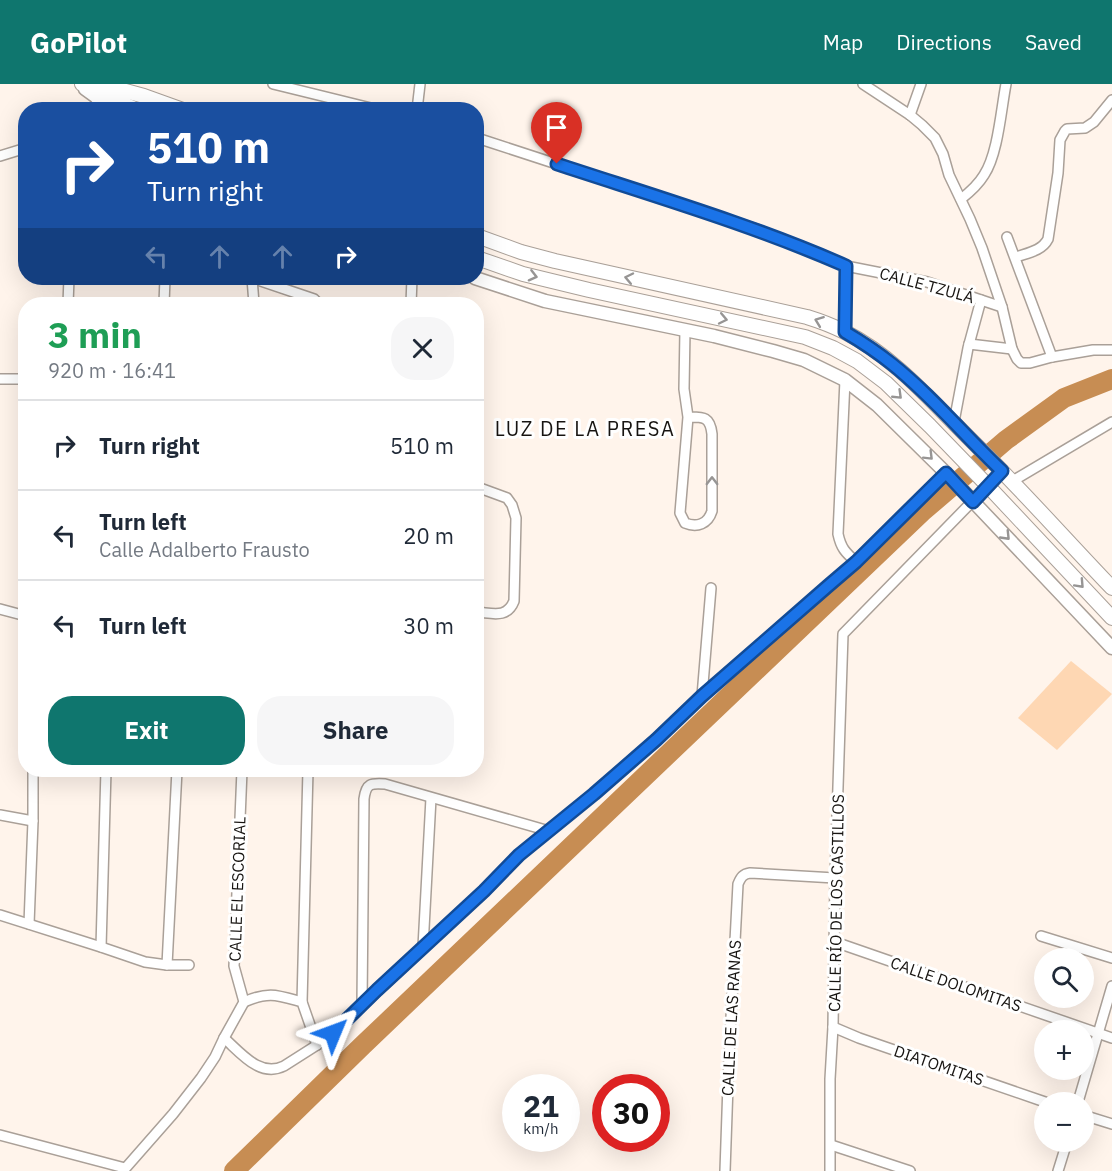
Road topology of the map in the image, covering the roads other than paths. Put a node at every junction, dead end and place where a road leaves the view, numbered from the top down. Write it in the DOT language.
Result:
graph roads {
  1 [pos="81,84"];
  2 [pos="273,84"];
  3 [pos="420,84"];
  4 [pos="864,84"];
  5 [pos="921,84"];
  6 [pos="1006,84"];
  7 [pos="102,93"];
  8 [pos="1112,100"];
  9 [pos="121,102"];
  10 [pos="161,102"];
  11 [pos="346,102"];
  12 [pos="418,102"];
  13 [pos="910,115"];
  14 [pos="484,140"];
  15 [pos="18,150"];
  16 [pos="0,156"];
  17 [pos="962,200"];
  18 [pos="1007,237"];
  19 [pos="484,239"];
  20 [pos="484,246"];
  21 [pos="520,252"];
  22 [pos="1016,257"];
  23 [pos="484,260"];
  24 [pos="846,266"];
  25 [pos="484,281"];
  26 [pos="271,285"];
  27 [pos="303,297"];
  28 [pos="981,300"];
  29 [pos="1002,307"];
  30 [pos="685,330"];
  31 [pos="845,332"];
  32 [pos="969,344"];
  33 [pos="1012,349"];
  34 [pos="1112,350"];
  35 [pos="1052,357"];
  36 [pos="0,379"];
  37 [pos="18,380"];
  38 [pos="845,380"];
  39 [pos="688,417"];
  40 [pos="954,422"];
  41 [pos="1112,422"];
  42 [pos="1003,473"];
  43 [pos="948,475"];
  44 [pos="985,483"];
  45 [pos="484,490"];
  46 [pos="969,498"];
  47 [pos="856,562"];
  48 [pos="711,588"];
  49 [pos="1112,588"];
  50 [pos="0,609"];
  51 [pos="484,613"];
  52 [pos="18,614"];
  53 [pos="1112,618"];
  54 [pos="1112,648"];
  55 [pos="702,696"];
  56 [pos="33,777"];
  57 [pos="106,777"];
  58 [pos="177,777"];
  59 [pos="242,777"];
  60 [pos="308,777"];
  61 [pos="431,798"];
  62 [pos="0,815"];
  63 [pos="33,821"];
  64 [pos="549,831"];
  65 [pos="835,878"];
  66 [pos="0,915"];
  67 [pos="29,924"];
  68 [pos="1041,936"];
  69 [pos="835,942"];
  70 [pos="101,946"];
  71 [pos="423,947"];
  72 [pos="1112,958"];
  73 [pos="167,965"];
  74 [pos="189,965"];
  75 [pos="1112,986"];
  76 [pos="244,1002"];
  77 [pos="302,1002"];
  78 [pos="362,1004"];
  79 [pos="833,1027"];
  80 [pos="1098,1033"];
  81 [pos="224,1038"];
  82 [pos="1112,1038"];
  83 [pos="317,1045"];
  84 [pos="1081,1092"];
  85 [pos="1034,1098"];
  86 [pos="1094,1118"];
  87 [pos="1112,1124"];
  88 [pos="0,1135"];
  89 [pos="831,1145"];
  90 [pos="1064,1152"];
  91 [pos="124,1170"];
  92 [pos="725,1171"];
  93 [pos="830,1171"];
  94 [pos="910,1171"];
  95 [pos="1058,1171"];
  1 -- 7 [label="main road"];
  2 -- 11 [label="street"];
  3 -- 12 [label="street"];
  4 -- 13 [label="street"];
  5 -- 13 [label="street"];
  6 -- 17 [label="street"];
  7 -- 9 [label="main road"];
  7 -- 10 [label="main road"];
  8 -- 22 [label="street"];
  13 -- 17 [label="street"];
  14 -- 24 [label="street, CALLE TZULÁ"];
  15 -- 16 [label="street"];
  17 -- 29 [label="street"];
  18 -- 22 [label="street"];
  19 -- 21 [label="main road"];
  20 -- 21 [label="main road"];
  31 -- 21 [label="main road, one-way"];
  22 -- 35 [label="street"];
  23 -- 44 [label="main road, one-way"];
  24 -- 28 [label="street, CALLE TZULÁ"];
  24 -- 31 [label="street"];
  25 -- 30 [label="street"];
  26 -- 27 [label="street"];
  28 -- 29 [label="street, CALLE TZULÁ"];
  28 -- 32 [label="street"];
  29 -- 33 [label="street"];
  30 -- 38 [label="street"];
  30 -- 39 [label="street"];
  31 -- 40 [label="main road"];
  32 -- 33 [label="street"];
  32 -- 40 [label="street"];
  33 -- 35 [label="street"];
  34 -- 35 [label="street"];
  36 -- 37 [label="street"];
  38 -- 43 [label="street, one-way"];
  38 -- 47 [label="street"];
  39 -- 39 [label="street, one-way"];
  40 -- 42 [label="main road"];
  41 -- 42 [label="street"];
  42 -- 44 [label="street"];
  42 -- 49 [label="main road"];
  43 -- 46 [label="street"];
  43 -- 47 [label="street"];
  44 -- 46 [label="street"];
  44 -- 53 [label="main road, one-way"];
  45 -- 51 [label="street"];
  46 -- 54 [label="street, one-way"];
  46 -- 65 [label="street, CALLE RÍO DE LOS CASTILLOS"];
  47 -- 55 [label="street"];
  48 -- 55 [label="street"];
  50 -- 52 [label="street"];
  55 -- 64 [label="street"];
  56 -- 63 [label="street"];
  57 -- 70 [label="street"];
  58 -- 73 [label="street"];
  59 -- 76 [label="street, CALLE EL ESCORIAL"];
  60 -- 77 [label="street"];
  61 -- 64 [label="street"];
  61 -- 71 [label="street"];
  61 -- 78 [label="street"];
  62 -- 63 [label="street"];
  63 -- 67 [label="street"];
  64 -- 71 [label="street"];
  65 -- 69 [label="street, CALLE RÍO DE LOS CASTILLOS"];
  65 -- 92 [label="street, CALLE DE LAS RANAS"];
  66 -- 67 [label="street"];
  67 -- 70 [label="street"];
  68 -- 72 [label="street"];
  69 -- 79 [label="street, CALLE RÍO DE LOS CASTILLOS"];
  69 -- 80 [label="street, CALLE DOLOMITAS"];
  70 -- 73 [label="street"];
  71 -- 78 [label="street"];
  73 -- 74 [label="street"];
  75 -- 80 [label="street"];
  76 -- 77 [label="street"];
  76 -- 81 [label="street"];
  77 -- 83 [label="street"];
  78 -- 83 [label="street"];
  79 -- 85 [label="street, DIATOMITAS"];
  79 -- 89 [label="street, CALLE RÍO DE LOS CASTILLOS"];
  80 -- 82 [label="street, CALLE DOLOMITAS"];
  80 -- 84 [label="street"];
  81 -- 83 [label="street"];
  81 -- 91 [label="street"];
  86 -- 87 [label="street"];
  88 -- 91 [label="street"];
  89 -- 93 [label="street, CALLE RÍO DE LOS CASTILLOS"];
  89 -- 94 [label="street"];
  90 -- 95 [label="street"];
}
